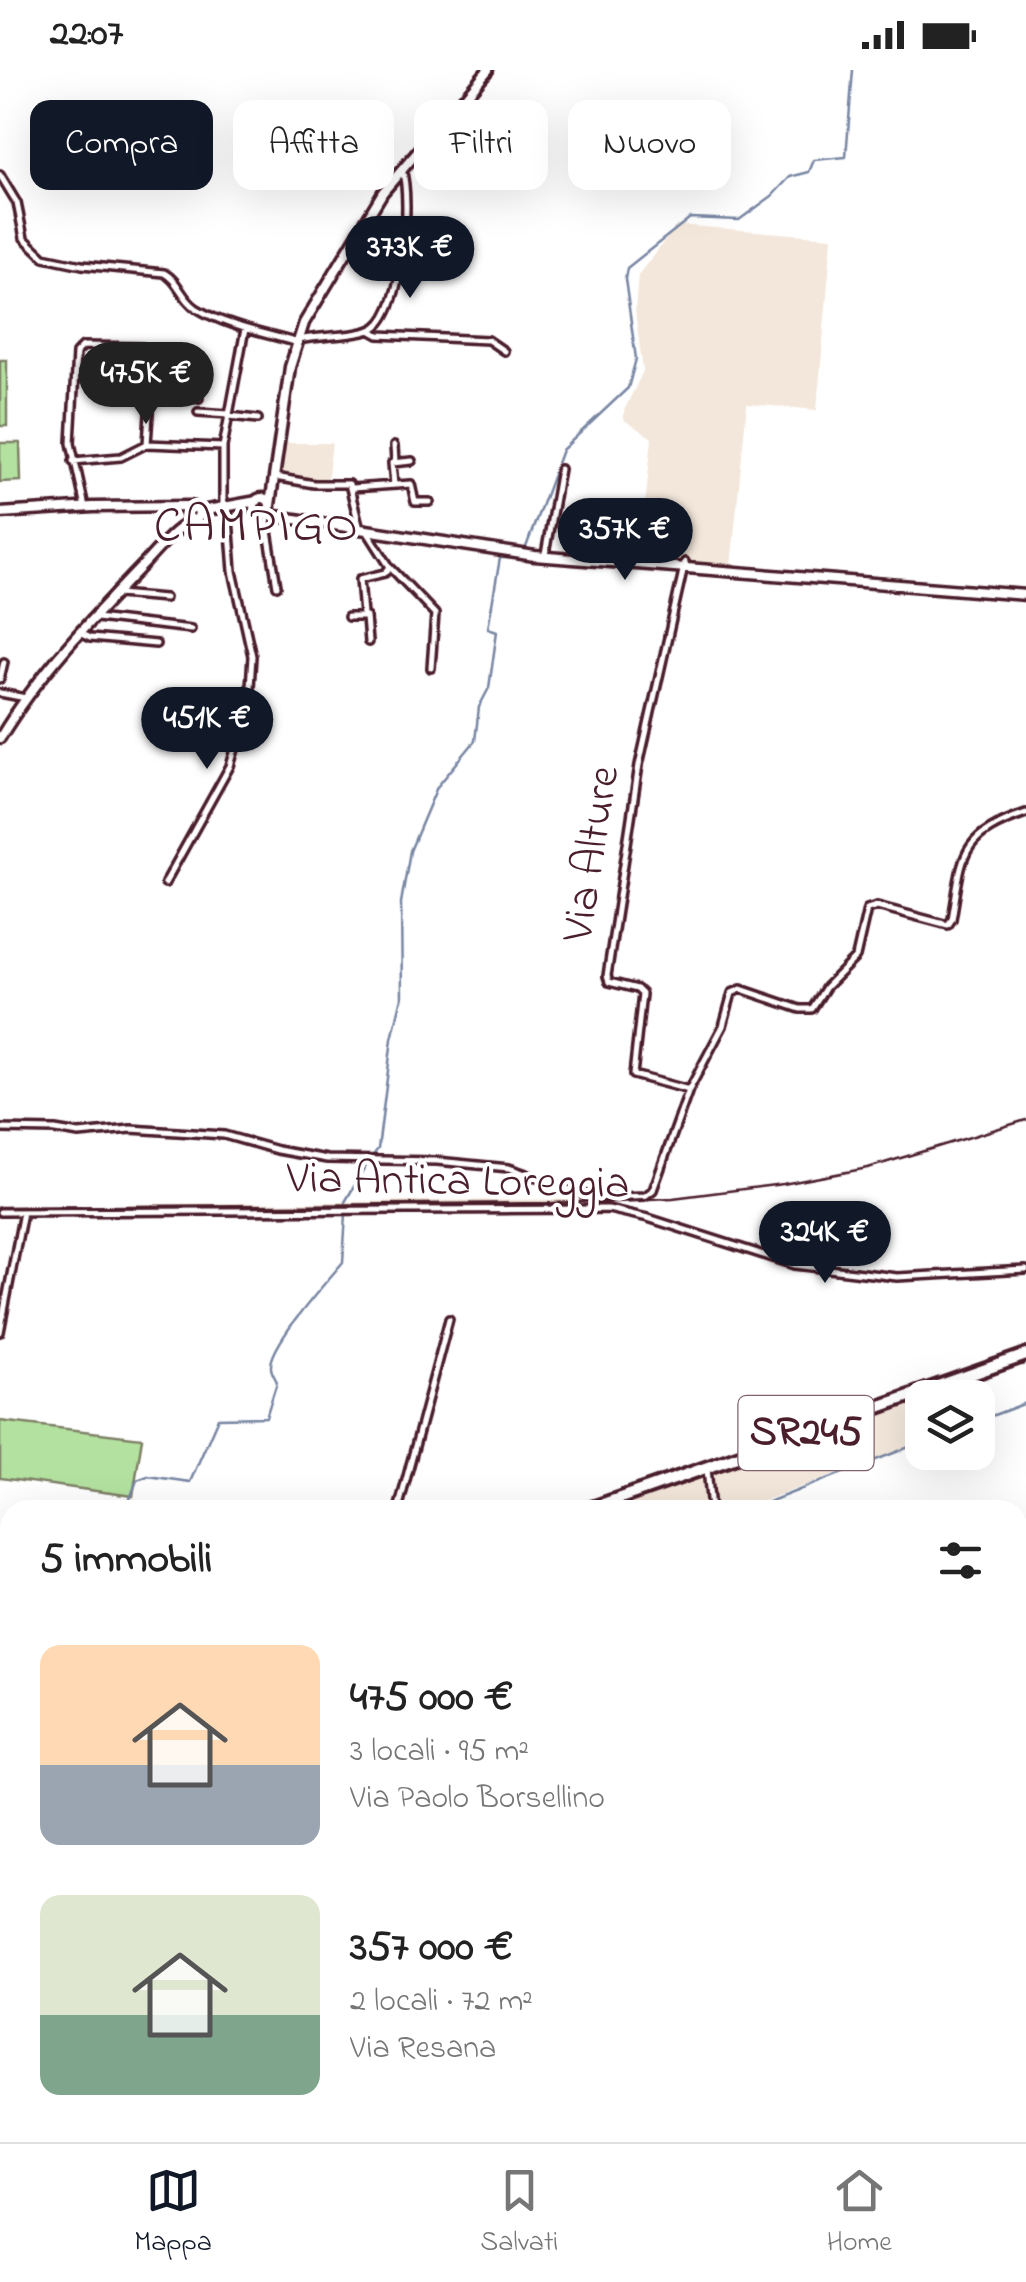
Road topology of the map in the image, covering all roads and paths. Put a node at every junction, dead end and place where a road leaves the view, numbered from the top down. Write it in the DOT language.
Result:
graph roads {
  1 [pos="488,70"];
  2 [pos="402,170"];
  3 [pos="0,175"];
  4 [pos="245,329"];
  5 [pos="370,330"];
  6 [pos="296,341"];
  7 [pos="504,351"];
  8 [pos="151,395"];
  9 [pos="199,398"];
  10 [pos="198,412"];
  11 [pos="229,415"];
  12 [pos="258,420"];
  13 [pos="147,444"];
  14 [pos="394,446"];
  15 [pos="223,448"];
  16 [pos="73,462"];
  17 [pos="395,462"];
  18 [pos="412,462"];
  19 [pos="560,470"];
  20 [pos="274,481"];
  21 [pos="394,485"];
  22 [pos="352,488"];
  23 [pos="430,502"];
  24 [pos="85,507"];
  25 [pos="223,507"];
  26 [pos="594,510"];
  27 [pos="265,511"];
  28 [pos="0,513"];
  29 [pos="191,513"];
  30 [pos="363,530"];
  31 [pos="545,557"];
  32 [pos="583,560"];
  33 [pos="685,565"];
  34 [pos="390,567"];
  35 [pos="277,586"];
  36 [pos="115,594"];
  37 [pos="1026,595"];
  38 [pos="165,598"];
  39 [pos="363,614"];
  40 [pos="94,616"];
  41 [pos="348,617"];
  42 [pos="191,629"];
  43 [pos="79,633"];
  44 [pos="368,642"];
  45 [pos="156,644"];
  46 [pos="4,662"];
  47 [pos="431,668"];
  48 [pos="0,679"];
  49 [pos="0,693"];
  50 [pos="27,698"];
  51 [pos="0,738"];
  52 [pos="1026,813"];
  53 [pos="165,883"];
  54 [pos="689,1090"];
  55 [pos="0,1130"];
  56 [pos="0,1212"];
  57 [pos="22,1212"];
  58 [pos="1026,1270"];
  59 [pos="449,1319"];
  60 [pos="0,1332"];
  61 [pos="1026,1355"];
  62 [pos="707,1468"];
  63 [pos="401,1500"];
  64 [pos="615,1500"];
  65 [pos="710,1500"];
  1 -- 2 [label="street"];
  2 -- 5 [label="street"];
  2 -- 6 [label="street"];
  3 -- 4 [label="street"];
  4 -- 6 [label="street"];
  4 -- 11 [label="street"];
  5 -- 6 [label="street"];
  5 -- 7 [label="street"];
  6 -- 20 [label="street"];
  8 -- 9 [label="street"];
  8 -- 13 [label="street"];
  8 -- 16 [label="street"];
  10 -- 11 [label="street"];
  11 -- 12 [label="street"];
  11 -- 15 [label="street"];
  13 -- 15 [label="street"];
  13 -- 16 [label="street"];
  14 -- 17 [label="street"];
  15 -- 25 [label="street"];
  16 -- 24 [label="street"];
  17 -- 18 [label="street"];
  17 -- 21 [label="street"];
  19 -- 31 [label="street"];
  20 -- 22 [label="street"];
  20 -- 27 [label="street"];
  21 -- 22 [label="street"];
  21 -- 23 [label="street"];
  22 -- 30 [label="street"];
  24 -- 28 [label="street"];
  24 -- 29 [label="street"];
  25 -- 27 [label="street"];
  25 -- 29 [label="street"];
  25 -- 53 [label="street"];
  26 -- 32 [label="street"];
  27 -- 30 [label="street"];
  27 -- 35 [label="street"];
  29 -- 36 [label="street"];
  30 -- 31 [label="street"];
  30 -- 34 [label="street"];
  31 -- 32 [label="street"];
  32 -- 33 [label="street"];
  33 -- 37 [label="street"];
  33 -- 54 [label="street, Via Alture"];
  34 -- 39 [label="street"];
  34 -- 47 [label="street"];
  36 -- 38 [label="street"];
  36 -- 40 [label="street"];
  39 -- 41 [label="street"];
  39 -- 44 [label="street"];
  40 -- 42 [label="street"];
  40 -- 43 [label="street"];
  43 -- 45 [label="street"];
  43 -- 50 [label="street"];
  46 -- 48 [label="street"];
  49 -- 50 [label="street"];
  50 -- 51 [label="street"];
  52 -- 54 [label="street"];
  54 -- 55 [label="street"];
  56 -- 57 [label="street, Via Antica Loreggia"];
  57 -- 58 [label="street, Via Antica Loreggia"];
  57 -- 60 [label="street"];
  59 -- 63 [label="street"];
  61 -- 62 [label="main road, SR245"];
  62 -- 64 [label="main road, SR245"];
  62 -- 65 [label="street"];
}
